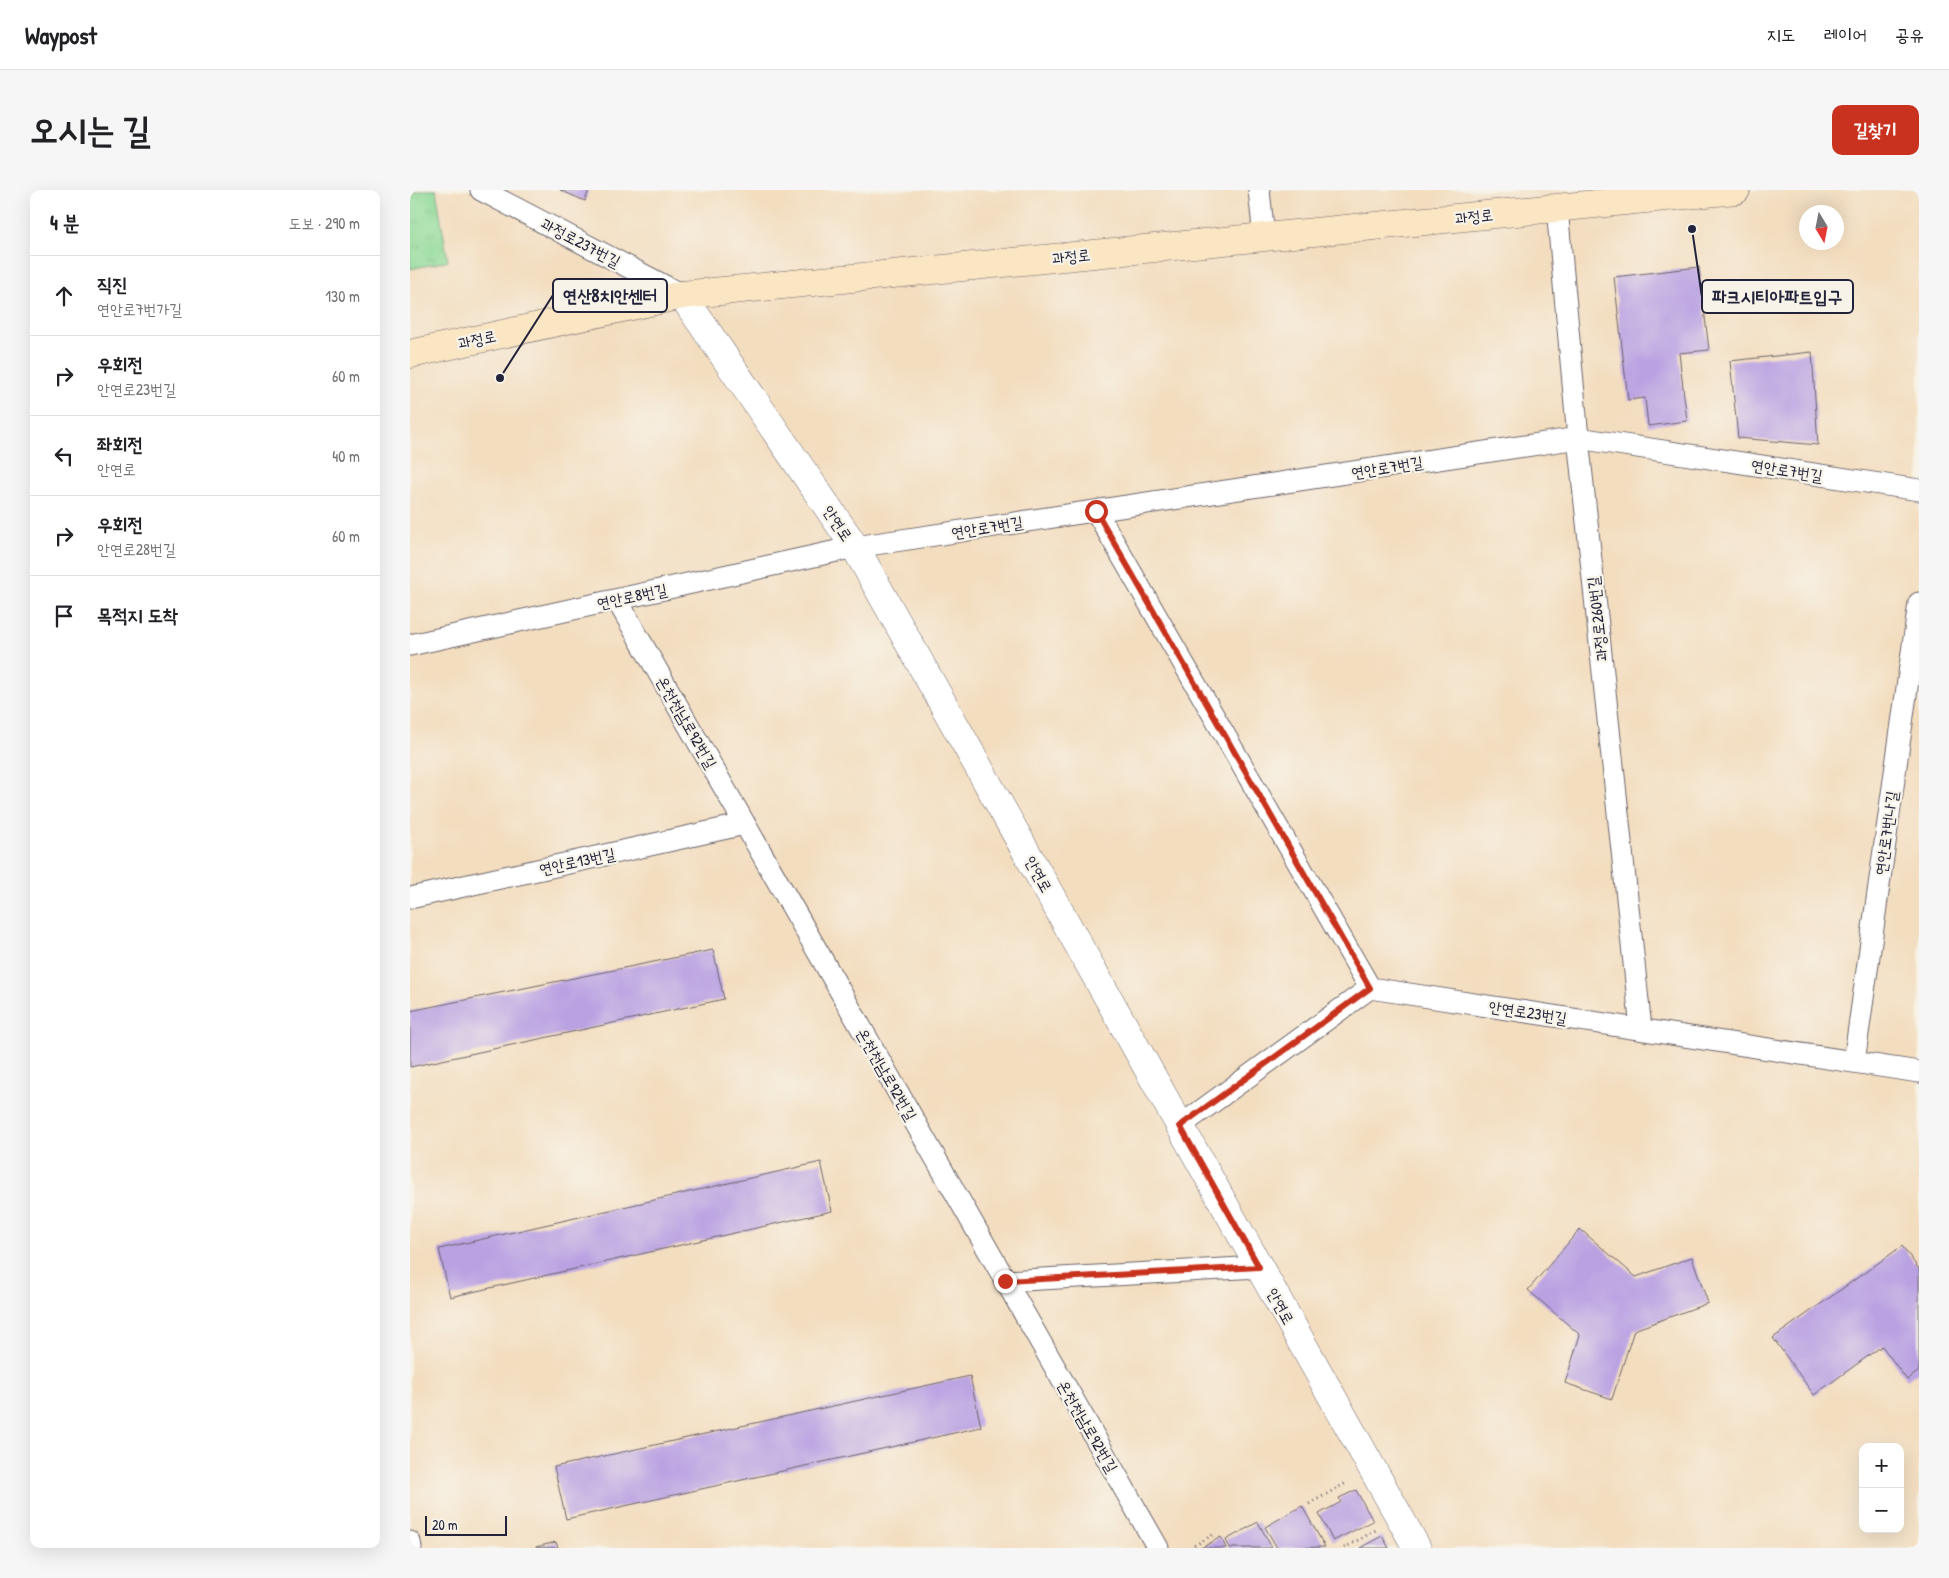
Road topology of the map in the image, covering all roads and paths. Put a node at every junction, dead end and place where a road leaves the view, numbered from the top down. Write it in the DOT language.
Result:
graph roads {
  1 [pos="481,190"];
  2 [pos="1259,190"];
  3 [pos="1736,190"];
  4 [pos="1557,208"];
  5 [pos="1264,237"];
  6 [pos="682,295"];
  7 [pos="410,354"];
  8 [pos="1578,438"];
  9 [pos="1919,490"];
  10 [pos="1096,511"];
  11 [pos="855,547"];
  12 [pos="617,600"];
  13 [pos="1919,603"];
  14 [pos="410,645"];
  15 [pos="745,824"];
  16 [pos="410,898"];
  17 [pos="1370,988"];
  18 [pos="1641,1029"];
  19 [pos="1854,1062"];
  20 [pos="1919,1072"];
  21 [pos="1180,1126"];
  22 [pos="1259,1267"];
  23 [pos="1005,1281"];
  24 [pos="1372,1468"];
  25 [pos="1309,1504"];
  26 [pos="1399,1517"];
  27 [pos="1216,1533"];
  28 [pos="410,1542"];
  29 [pos="411,1548"];
  30 [pos="1158,1548"];
  31 [pos="1190,1548"];
  32 [pos="1344,1548"];
  33 [pos="1417,1548"];
  1 -- 6 [label="street, 과정로237번길"];
  2 -- 5 [label="street"];
  3 -- 4 [label="main road, 과정로"];
  4 -- 5 [label="main road, 과정로"];
  4 -- 8 [label="street, 과정로260번길"];
  5 -- 6 [label="main road, 과정로"];
  6 -- 7 [label="main road, 과정로"];
  6 -- 11 [label="street, 안연로"];
  8 -- 9 [label="street, 연안로7번길"];
  8 -- 10 [label="street, 연안로7번길"];
  8 -- 18 [label="street, 과정로260번길"];
  10 -- 11 [label="street, 연안로7번길"];
  10 -- 17 [label="street"];
  11 -- 12 [label="street, 연안로8번길"];
  11 -- 21 [label="street, 안연로"];
  12 -- 14 [label="street, 연안로8번길"];
  12 -- 15 [label="street, 온천천남로92번길"];
  13 -- 19 [label="street, 연안로7번나길"];
  15 -- 16 [label="street, 연안로13번길"];
  15 -- 23 [label="street, 온천천남로92번길"];
  17 -- 18 [label="street, 안연로23번길"];
  17 -- 21 [label="street"];
  18 -- 19 [label="street, 안연로23번길"];
  19 -- 20 [label="street, 안연로23번길"];
  21 -- 22 [label="street, 안연로"];
  22 -- 23 [label="street"];
  22 -- 24 [label="street, 안연로"];
  23 -- 30 [label="street, 온천천남로92번길"];
  24 -- 25 [label="path"];
  24 -- 26 [label="street, 안연로"];
  26 -- 32 [label="path"];
  26 -- 33 [label="street, 안연로"];
  27 -- 31 [label="path"];
  28 -- 29 [label="street"];
}
